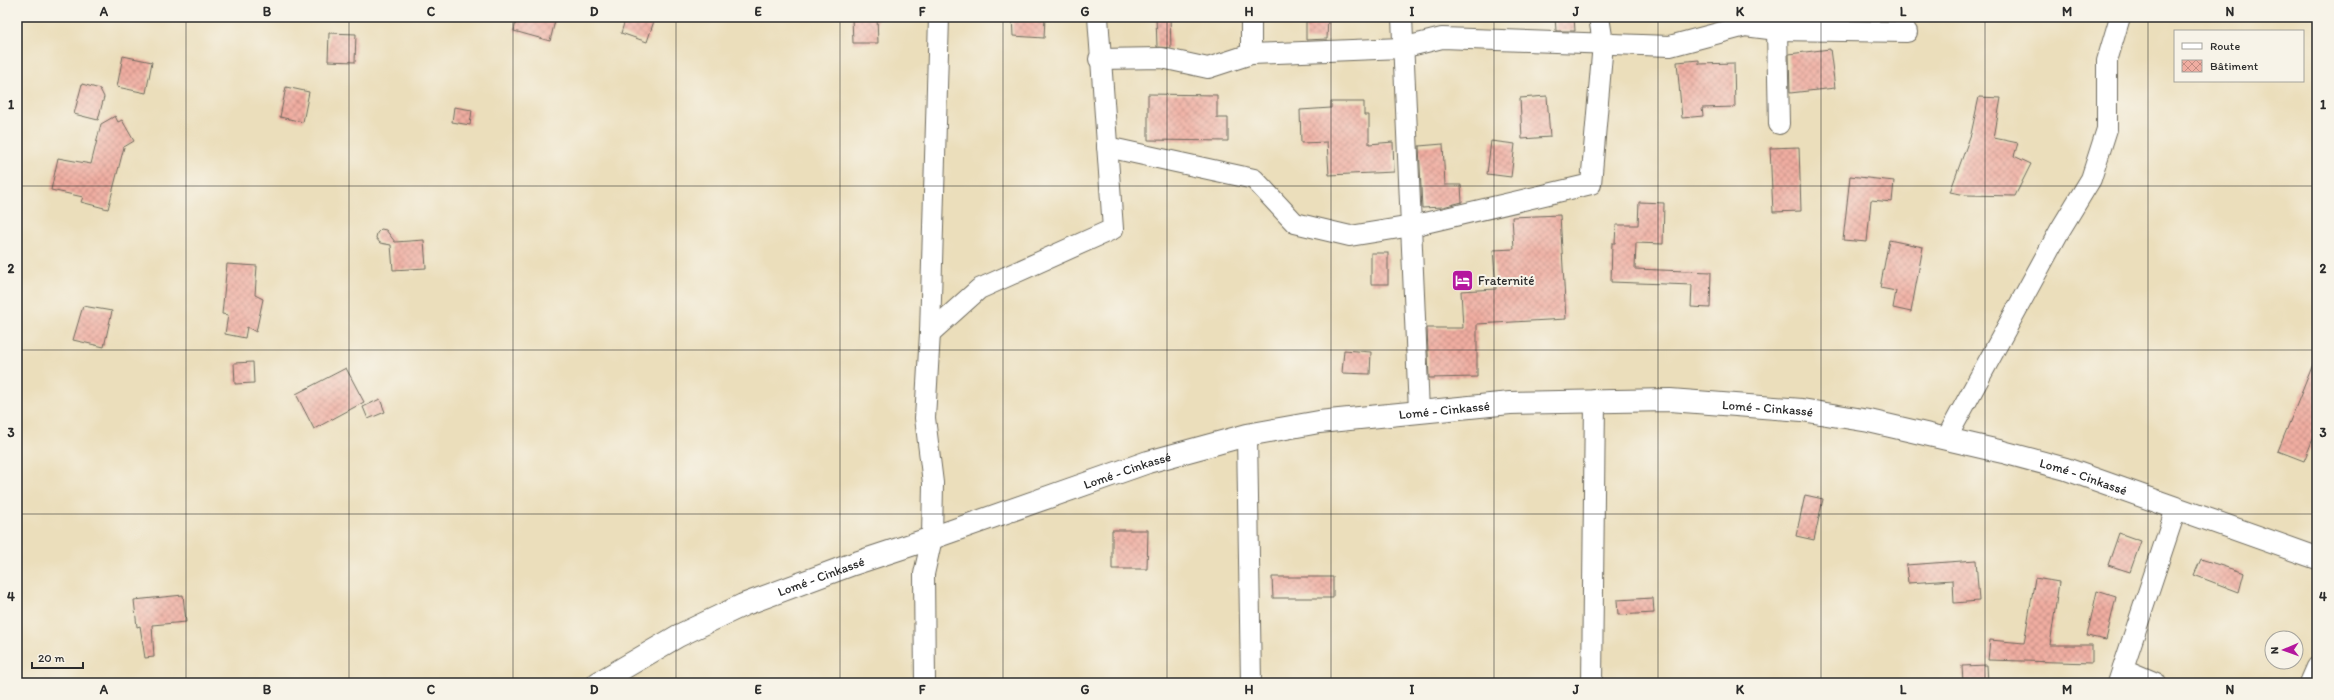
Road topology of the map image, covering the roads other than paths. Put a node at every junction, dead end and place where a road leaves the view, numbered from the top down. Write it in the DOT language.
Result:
graph roads {
  1 [pos="938,17"];
  2 [pos="1098,17"];
  3 [pos="1251,17"];
  4 [pos="1402,17"];
  5 [pos="1599,17"];
  6 [pos="2120,17"];
  7 [pos="1777,30"];
  8 [pos="1907,32"];
  9 [pos="1603,43"];
  10 [pos="1402,48"];
  11 [pos="1251,54"];
  12 [pos="1100,59"];
  13 [pos="1778,124"];
  14 [pos="1106,146"];
  15 [pos="1412,226"];
  16 [pos="930,333"];
  17 [pos="1594,400"];
  18 [pos="1419,411"];
  19 [pos="1247,435"];
  20 [pos="1946,438"];
  21 [pos="2176,509"];
  22 [pos="932,538"];
  23 [pos="2317,558"];
  24 [pos="2317,667"];
  25 [pos="2120,676"];
  26 [pos="598,683"];
  27 [pos="925,683"];
  28 [pos="1251,683"];
  29 [pos="1592,683"];
  30 [pos="2156,683"];
  31 [pos="2310,683"];
  1 -- 16 [label="street"];
  2 -- 12 [label="street"];
  3 -- 11 [label="street"];
  4 -- 10 [label="street"];
  5 -- 9 [label="street"];
  6 -- 20 [label="street"];
  7 -- 8 [label="street"];
  7 -- 9 [label="street"];
  7 -- 13 [label="street"];
  9 -- 10 [label="street"];
  9 -- 15 [label="street"];
  10 -- 11 [label="street"];
  10 -- 15 [label="street"];
  11 -- 12 [label="street"];
  12 -- 14 [label="street"];
  14 -- 15 [label="street"];
  14 -- 16 [label="street"];
  15 -- 18 [label="street"];
  16 -- 22 [label="street"];
  17 -- 18 [label="highway, Lomé - Cinkassé"];
  17 -- 20 [label="highway, Lomé - Cinkassé"];
  17 -- 29 [label="street"];
  18 -- 19 [label="highway, Lomé - Cinkassé"];
  19 -- 22 [label="highway, Lomé - Cinkassé"];
  19 -- 28 [label="street"];
  20 -- 21 [label="highway, Lomé - Cinkassé"];
  21 -- 23 [label="highway, Lomé - Cinkassé"];
  21 -- 25 [label="street"];
  22 -- 26 [label="highway, Lomé - Cinkassé"];
  22 -- 27 [label="street"];
  24 -- 31 [label="street"];
  25 -- 30 [label="street"];
}
